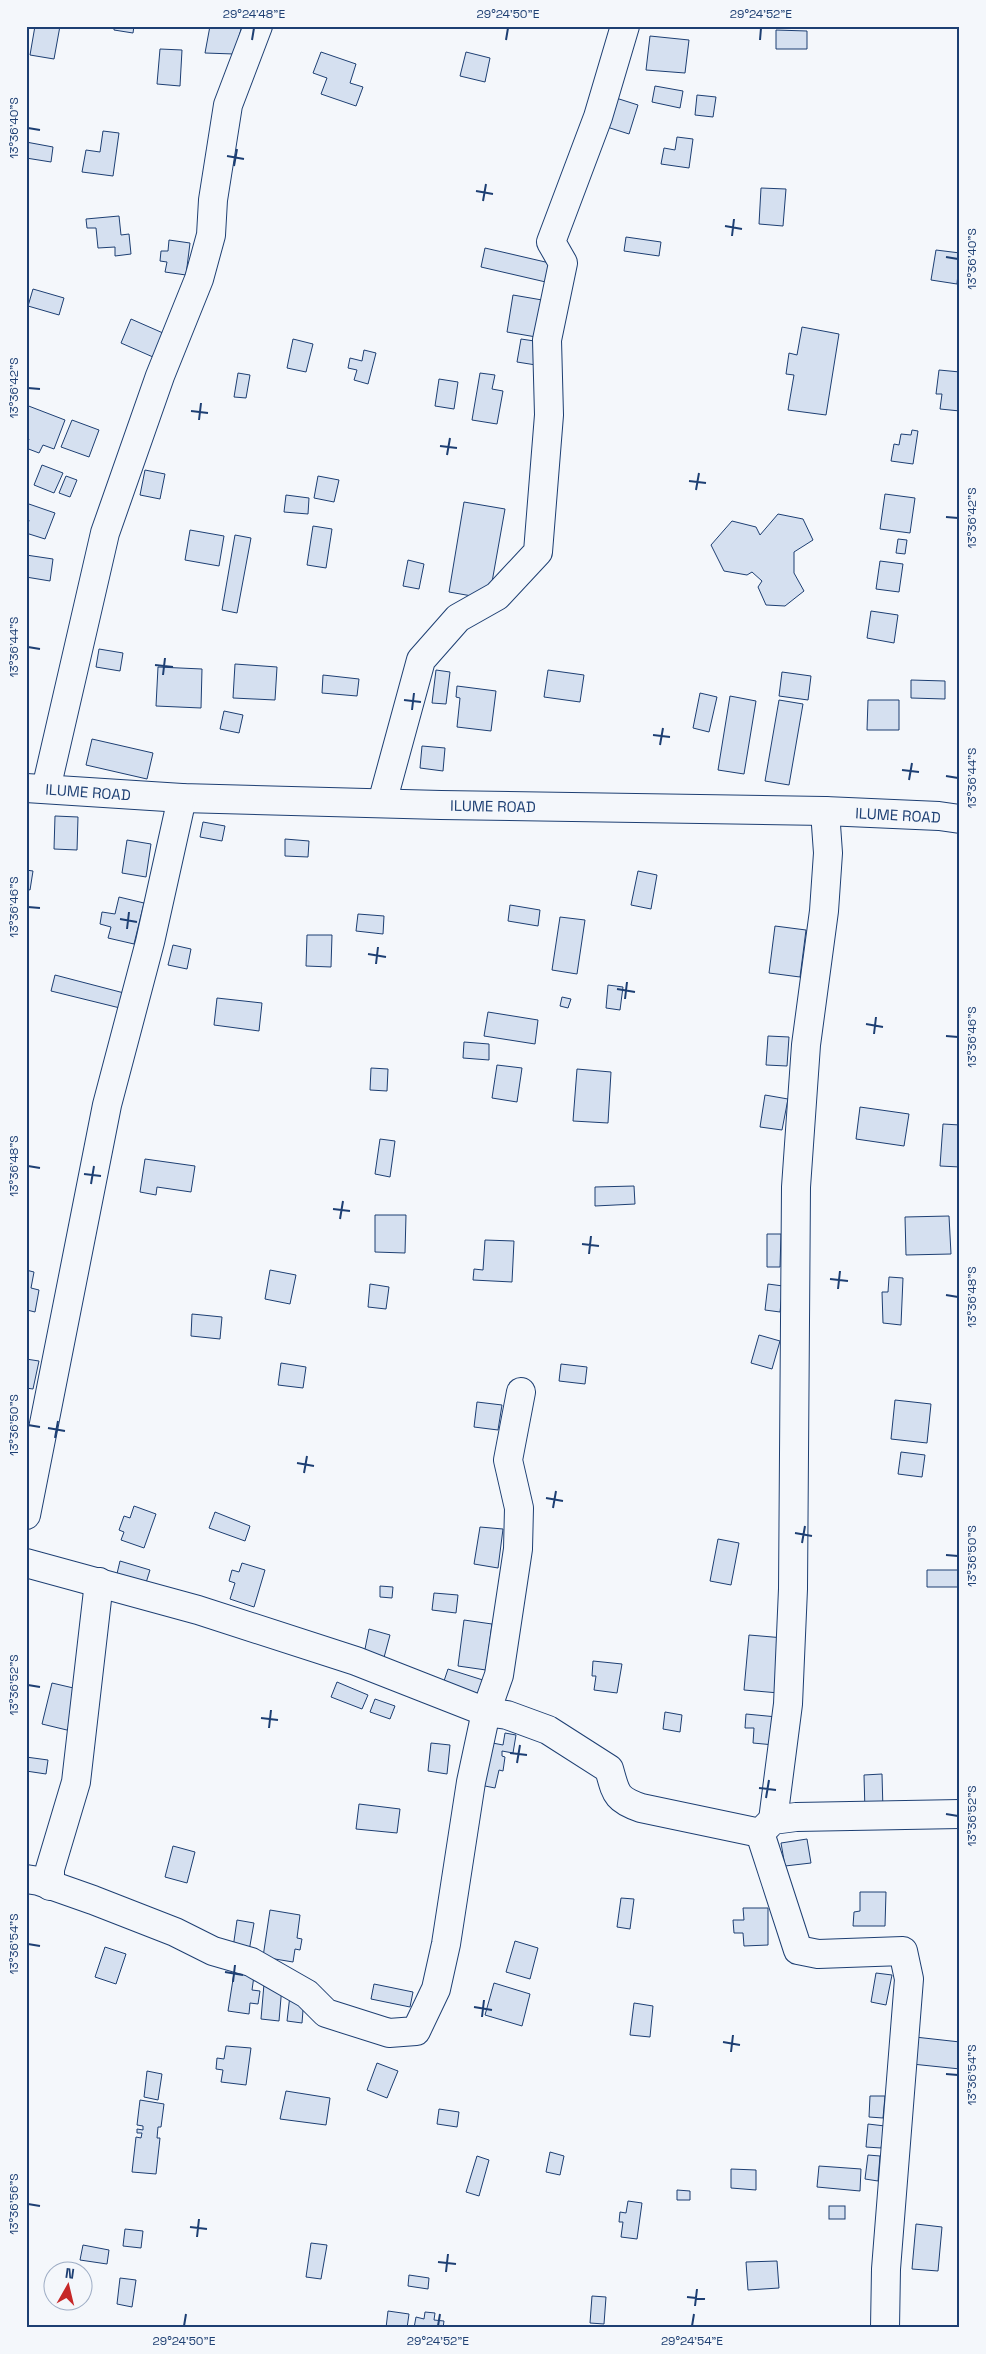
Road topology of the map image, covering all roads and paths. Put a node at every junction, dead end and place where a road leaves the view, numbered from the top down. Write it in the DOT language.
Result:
graph roads {
  1 [pos="258,26"];
  2 [pos="625,26"];
  3 [pos="36,789"];
  4 [pos="182,798"];
  5 [pos="382,803"];
  6 [pos="825,811"];
  7 [pos="960,819"];
  8 [pos="521,1392"];
  9 [pos="26,1515"];
  10 [pos="26,1562"];
  11 [pos="99,1582"];
  12 [pos="486,1712"];
  13 [pos="960,1814"];
  14 [pos="767,1827"];
  15 [pos="38,1883"];
  16 [pos="886,2328"];
  1 -- 3 [label="street"];
  2 -- 5 [label="street"];
  3 -- 4 [label="street, ILUME ROAD"];
  4 -- 5 [label="street, ILUME ROAD"];
  4 -- 9 [label="street"];
  5 -- 6 [label="street, ILUME ROAD"];
  6 -- 7 [label="street, ILUME ROAD"];
  6 -- 14 [label="street"];
  8 -- 12 [label="street"];
  10 -- 11 [label="street"];
  11 -- 12 [label="street"];
  11 -- 15 [label="street"];
  12 -- 14 [label="street"];
  12 -- 15 [label="street"];
  13 -- 14 [label="street"];
  14 -- 16 [label="street"];
}
